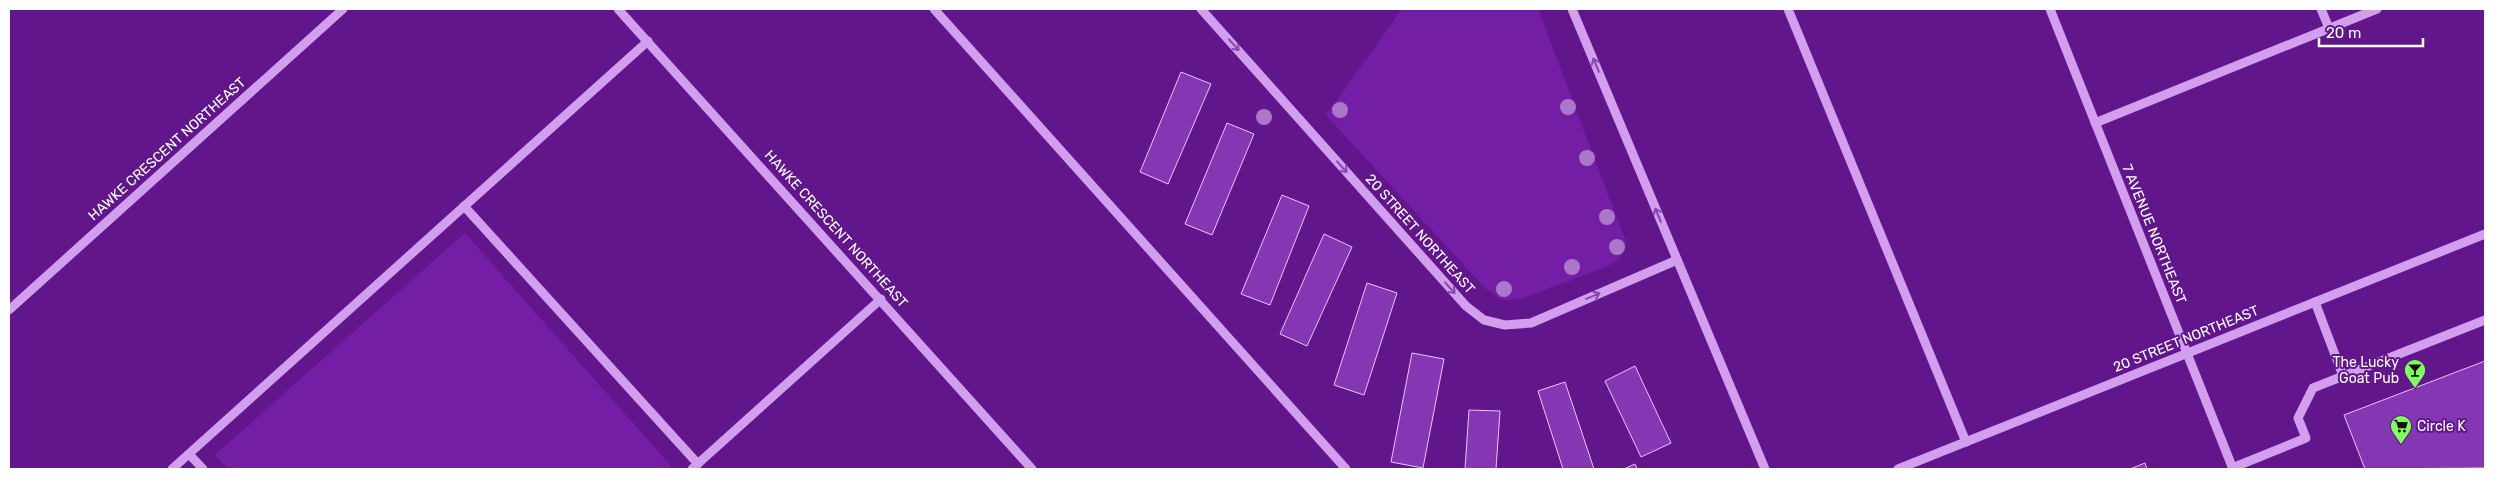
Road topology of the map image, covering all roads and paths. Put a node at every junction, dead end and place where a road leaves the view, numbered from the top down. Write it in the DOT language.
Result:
graph roads {
  1 [pos="343,9"];
  2 [pos="618,9"];
  3 [pos="934,9"];
  4 [pos="1202,9"];
  5 [pos="1572,9"];
  6 [pos="1788,9"];
  7 [pos="2050,9"];
  8 [pos="2321,9"];
  9 [pos="2377,9"];
  10 [pos="2329,28"];
  11 [pos="648,41"];
  12 [pos="2095,123"];
  13 [pos="464,206"];
  14 [pos="2485,234"];
  15 [pos="1677,260"];
  16 [pos="881,299"];
  17 [pos="2314,302"];
  18 [pos="9,310"];
  19 [pos="2485,320"];
  20 [pos="2186,354"];
  21 [pos="2343,376"];
  22 [pos="1966,442"];
  23 [pos="189,454"];
  24 [pos="695,467"];
  25 [pos="172,469"];
  26 [pos="203,469"];
  27 [pos="1032,469"];
  28 [pos="1346,469"];
  29 [pos="1765,469"];
  30 [pos="1898,469"];
  31 [pos="2233,469"];
  1 -- 18 [label="street, HAWKE CRESCENT NORTHEAST"];
  2 -- 11 [label="street, HAWKE CRESCENT NORTHEAST"];
  3 -- 28 [label="street"];
  4 -- 15 [label="street, 20 STREET NORTHEAST, one-way"];
  15 -- 5 [label="street, one-way"];
  6 -- 22 [label="street"];
  7 -- 12 [label="street, 7 AVENUE NORTHEAST"];
  8 -- 10 [label="street"];
  9 -- 10 [label="street"];
  10 -- 12 [label="street"];
  11 -- 13 [label="street"];
  11 -- 16 [label="street, HAWKE CRESCENT NORTHEAST"];
  12 -- 20 [label="street, 7 AVENUE NORTHEAST"];
  13 -- 23 [label="street"];
  13 -- 24 [label="street"];
  14 -- 17 [label="street, 20 STREET NORTHEAST"];
  15 -- 29 [label="street"];
  16 -- 24 [label="street"];
  16 -- 27 [label="street, HAWKE CRESCENT NORTHEAST"];
  17 -- 20 [label="street, 20 STREET NORTHEAST"];
  17 -- 21 [label="street"];
  19 -- 21 [label="street"];
  20 -- 22 [label="street, 20 STREET NORTHEAST"];
  20 -- 31 [label="street, 7 AVENUE NORTHEAST"];
  21 -- 31 [label="street"];
  22 -- 30 [label="street, 20 STREET NORTHEAST"];
  23 -- 25 [label="street"];
  23 -- 26 [label="street"];
}
